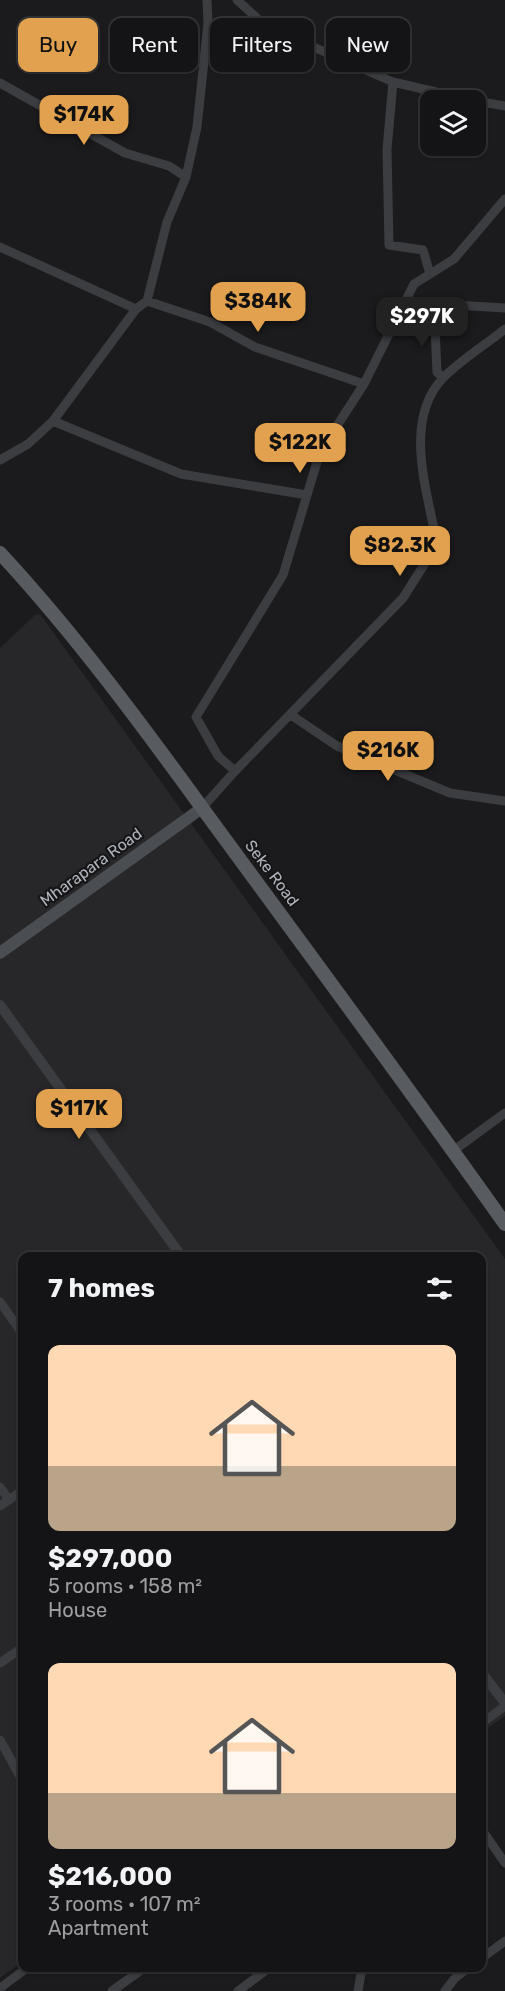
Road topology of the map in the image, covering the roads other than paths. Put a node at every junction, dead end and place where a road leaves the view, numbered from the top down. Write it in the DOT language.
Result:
graph roads {
  1 [pos="207,0"];
  2 [pos="237,0"];
  3 [pos="393,82"];
  4 [pos="0,83"];
  5 [pos="427,90"];
  6 [pos="486,103"];
  7 [pos="505,106"];
  8 [pos="186,177"];
  9 [pos="505,199"];
  10 [pos="0,247"];
  11 [pos="430,274"];
  12 [pos="147,301"];
  13 [pos="405,302"];
  14 [pos="434,304"];
  15 [pos="505,308"];
  16 [pos="136,309"];
  17 [pos="505,329"];
  18 [pos="443,378"];
  19 [pos="364,384"];
  20 [pos="53,421"];
  21 [pos="0,460"];
  22 [pos="307,495"];
  23 [pos="0,553"];
  24 [pos="291,715"];
  25 [pos="235,771"];
  26 [pos="505,801"];
  27 [pos="202,808"];
  28 [pos="0,953"];
  29 [pos="0,1005"];
  30 [pos="505,1113"];
  31 [pos="453,1151"];
  32 [pos="505,1224"];
  33 [pos="178,1252"];
  34 [pos="0,1302"];
  35 [pos="18,1328"];
  36 [pos="0,1487"];
  37 [pos="18,1494"];
  38 [pos="9,1500"];
  39 [pos="0,1506"];
  40 [pos="18,1651"];
  41 [pos="0,1663"];
  42 [pos="486,1679"];
  43 [pos="505,1705"];
  44 [pos="486,1720"];
  45 [pos="0,1740"];
  46 [pos="18,1773"];
  47 [pos="486,1836"];
  48 [pos="505,1863"];
  49 [pos="505,1941"];
  50 [pos="486,1955"];
  51 [pos="22,1972"];
  52 [pos="138,1972"];
  53 [pos="264,1972"];
  54 [pos="361,1972"];
  55 [pos="463,1972"];
  56 [pos="0,1988"];
  57 [pos="112,1991"];
  58 [pos="238,1991"];
  59 [pos="358,1991"];
  60 [pos="445,1991"];
  1 -- 8 [label="street"];
  2 -- 3 [label="street"];
  3 -- 5 [label="street"];
  3 -- 11 [label="street"];
  4 -- 8 [label="street"];
  6 -- 7 [label="street"];
  8 -- 12 [label="street"];
  9 -- 11 [label="street"];
  10 -- 16 [label="street"];
  11 -- 13 [label="street"];
  12 -- 16 [label="street"];
  12 -- 19 [label="street"];
  13 -- 14 [label="street"];
  13 -- 19 [label="street"];
  14 -- 15 [label="street"];
  14 -- 18 [label="street"];
  16 -- 20 [label="street"];
  17 -- 18 [label="street"];
  18 -- 24 [label="street"];
  19 -- 22 [label="street"];
  20 -- 21 [label="street"];
  20 -- 22 [label="street"];
  22 -- 25 [label="street"];
  23 -- 27 [label="main road, Seke Road"];
  24 -- 25 [label="street"];
  24 -- 26 [label="street"];
  25 -- 27 [label="street"];
  27 -- 28 [label="main road, Mharapara Road"];
  27 -- 31 [label="main road, Seke Road"];
  29 -- 33 [label="street"];
  30 -- 31 [label="street"];
  31 -- 32 [label="main road, Seke Road"];
  34 -- 35 [label="street"];
  36 -- 38 [label="street"];
  37 -- 38 [label="street"];
  38 -- 39 [label="street"];
  40 -- 41 [label="street"];
  42 -- 43 [label="street"];
  43 -- 44 [label="street"];
  45 -- 46 [label="street"];
  47 -- 48 [label="street"];
  49 -- 50 [label="street"];
  51 -- 56 [label="street"];
  52 -- 57 [label="street"];
  53 -- 58 [label="street"];
  54 -- 59 [label="street"];
  55 -- 60 [label="street"];
}
